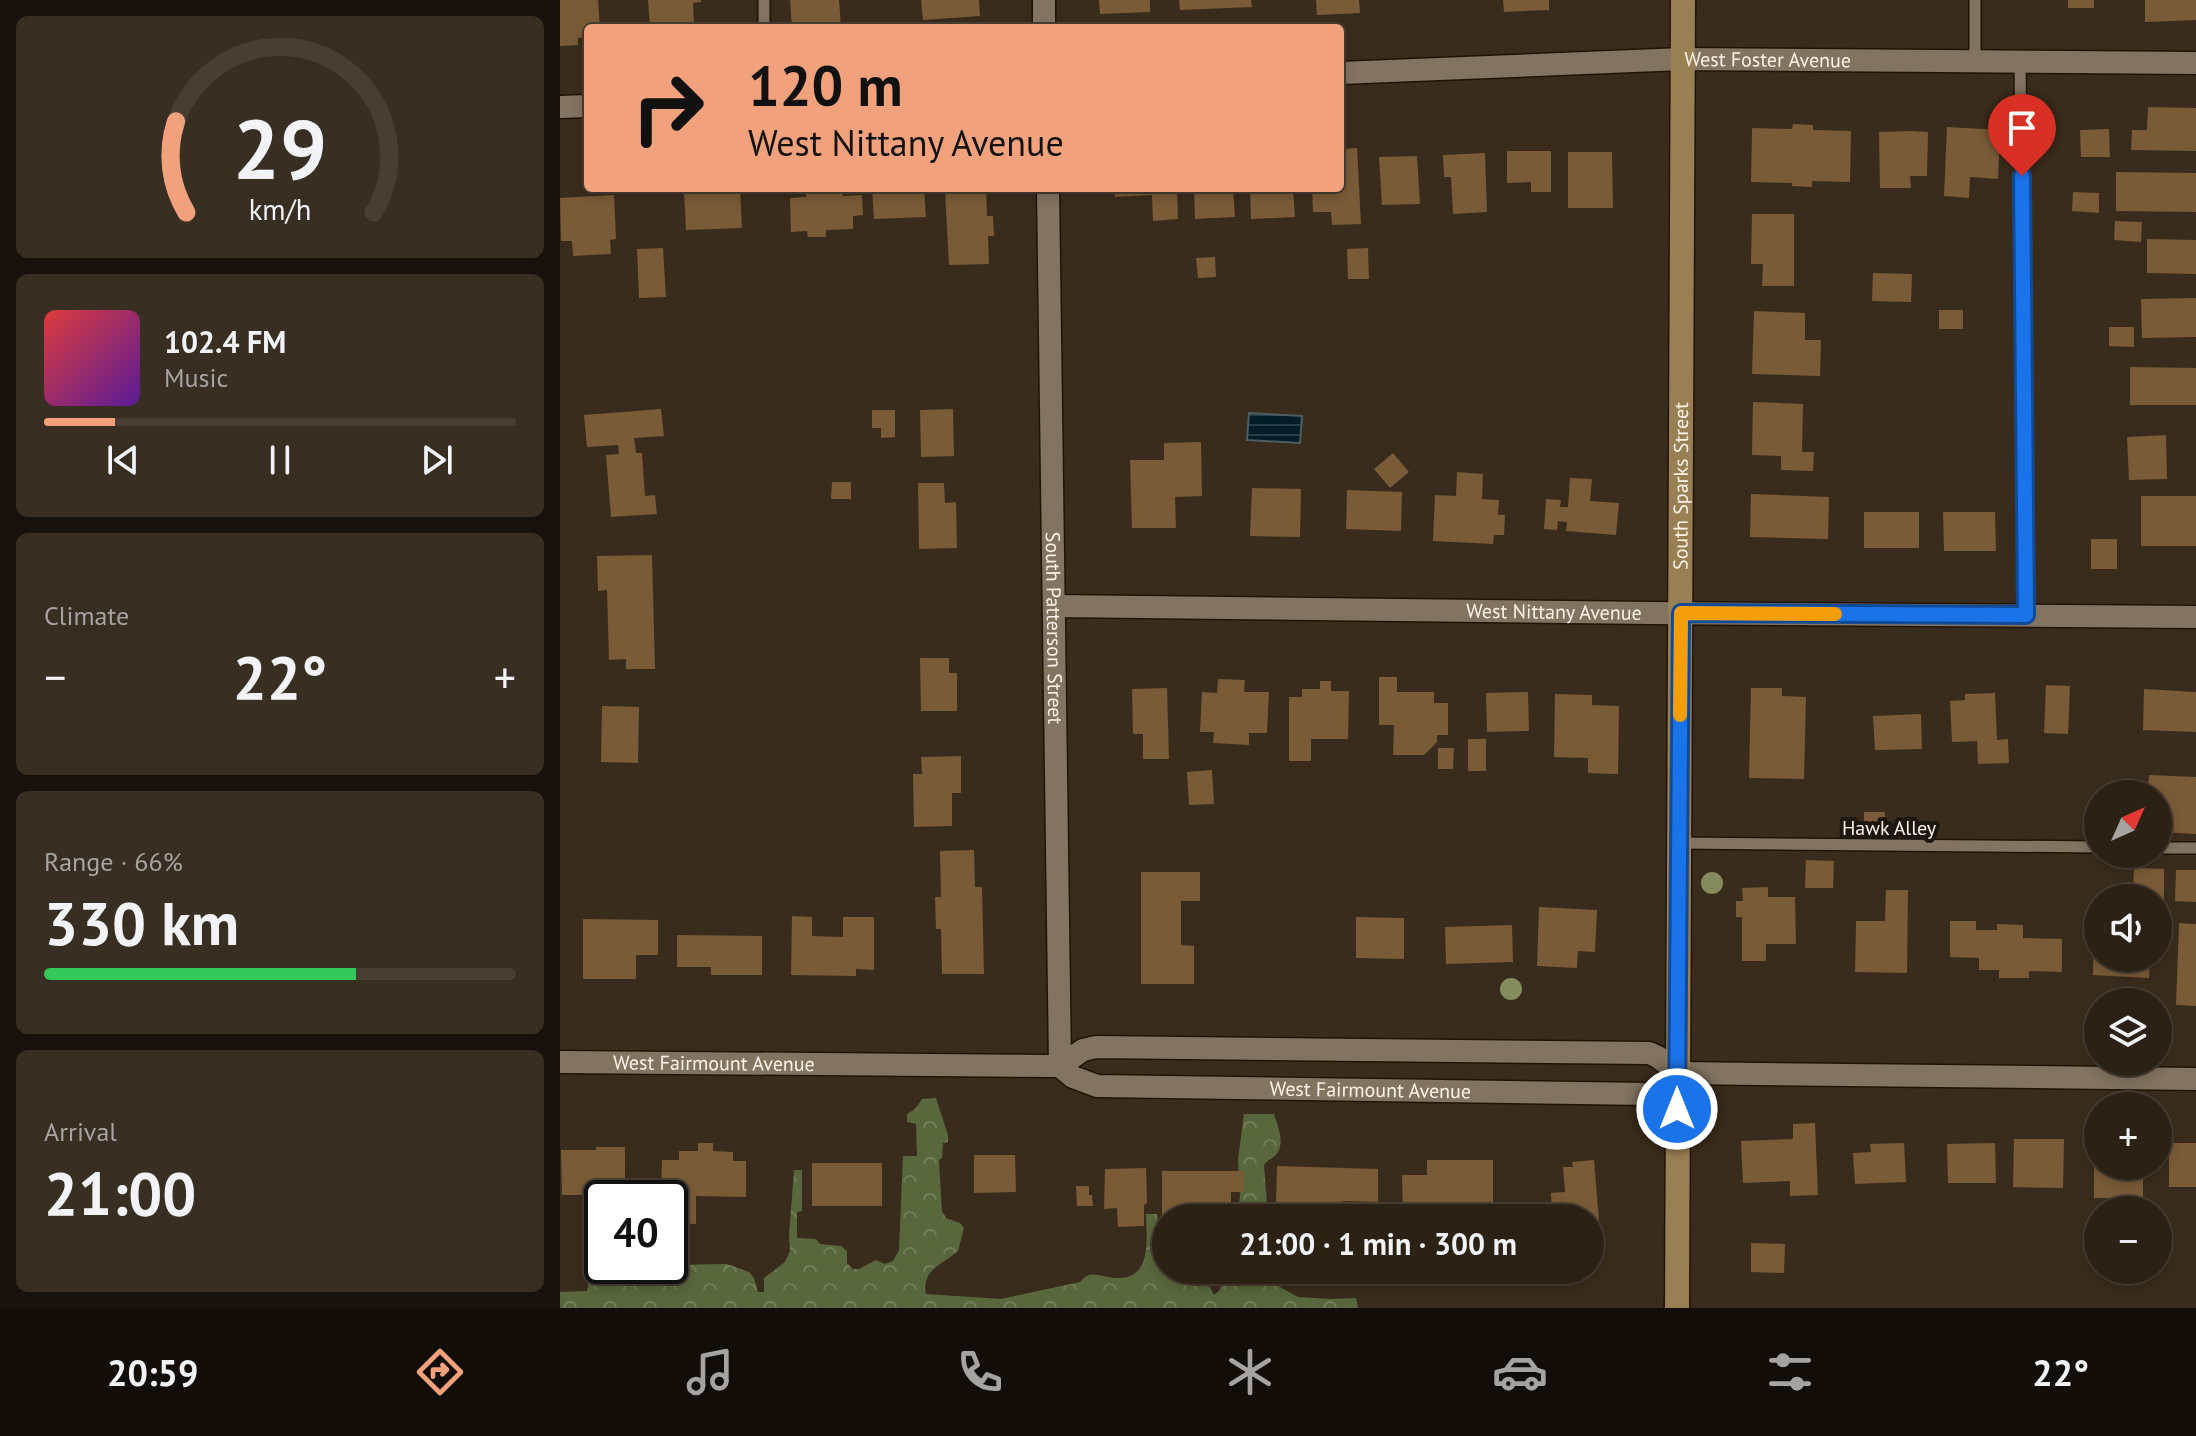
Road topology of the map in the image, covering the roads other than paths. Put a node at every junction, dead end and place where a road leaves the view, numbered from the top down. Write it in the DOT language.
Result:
graph roads {
  1 [pos="764,0"];
  2 [pos="1044,0"];
  3 [pos="1683,0"];
  4 [pos="1975,0"];
  5 [pos="764,24"];
  6 [pos="1044,24"];
  7 [pos="1682,59"];
  8 [pos="1975,62"];
  9 [pos="2020,63"];
  10 [pos="2196,63"];
  11 [pos="1344,73"];
  12 [pos="584,106"];
  13 [pos="560,107"];
  14 [pos="1048,192"];
  15 [pos="1054,606"];
  16 [pos="1681,613"];
  17 [pos="2026,615"];
  18 [pos="2196,617"];
  19 [pos="1679,843"];
  20 [pos="2084,847"];
  21 [pos="2172,848"];
  22 [pos="2196,848"];
  23 [pos="560,1062"];
  24 [pos="1060,1066"];
  25 [pos="1678,1073"];
  26 [pos="2196,1079"];
  27 [pos="1677,1308"];
  1 -- 5 [label="lane"];
  2 -- 6 [label="street"];
  3 -- 7 [label="street, South Sparks Street"];
  4 -- 8 [label="lane"];
  7 -- 8 [label="street, West Foster Avenue"];
  7 -- 11 [label="street, West Foster Avenue"];
  7 -- 16 [label="street, South Sparks Street"];
  8 -- 9 [label="street, West Foster Avenue"];
  9 -- 10 [label="street, West Foster Avenue"];
  9 -- 17 [label="lane"];
  12 -- 13 [label="street"];
  14 -- 15 [label="street, South Patterson Street"];
  15 -- 16 [label="street, West Nittany Avenue"];
  15 -- 24 [label="street, South Patterson Street"];
  16 -- 17 [label="street, West Nittany Avenue"];
  16 -- 19 [label="street, South Sparks Street"];
  17 -- 18 [label="street, West Nittany Avenue"];
  19 -- 20 [label="lane, Hawk Alley"];
  19 -- 25 [label="street, South Sparks Street"];
  21 -- 22 [label="lane"];
  23 -- 24 [label="street, West Fairmount Avenue"];
  24 -- 25 [label="street, West Fairmount Avenue"];
  24 -- 25 [label="street, West Fairmount Avenue"];
  25 -- 26 [label="street"];
  25 -- 27 [label="street, South Sparks Street"];
}
